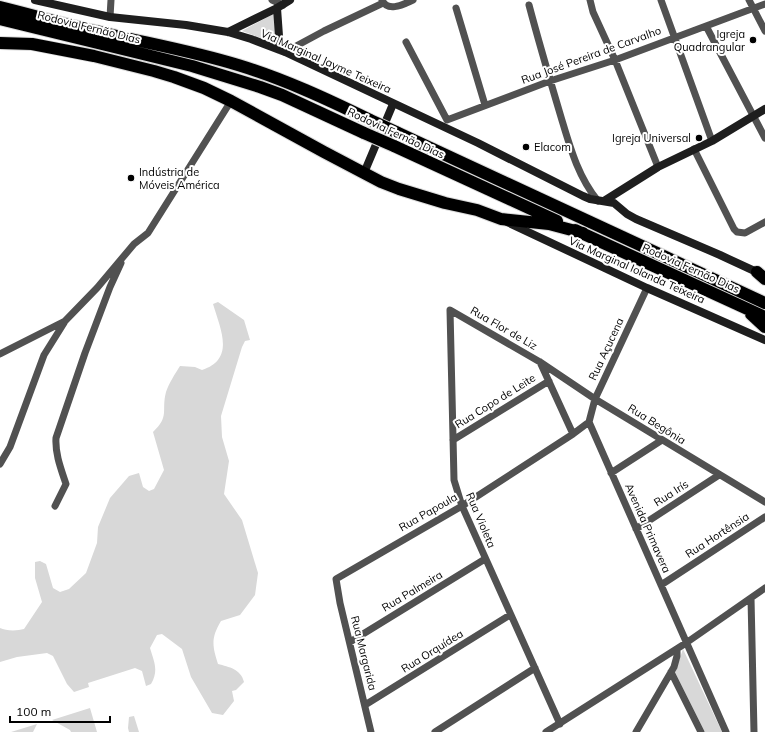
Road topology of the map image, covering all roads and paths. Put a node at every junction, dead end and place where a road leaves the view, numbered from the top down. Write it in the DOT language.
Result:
graph roads {
  1 [pos="35,0"];
  2 [pos="112,0"];
  3 [pos="272,0"];
  4 [pos="290,0"];
  5 [pos="413,0"];
  6 [pos="590,0"];
  7 [pos="661,0"];
  8 [pos="748,0"];
  9 [pos="383,1"];
  10 [pos="765,4"];
  11 [pos="529,5"];
  12 [pos="0,6"];
  13 [pos="280,7"];
  14 [pos="456,8"];
  15 [pos="754,8"];
  16 [pos="7,16"];
  17 [pos="110,17"];
  18 [pos="706,26"];
  19 [pos="765,30"];
  20 [pos="228,32"];
  21 [pos="674,37"];
  22 [pos="406,42"];
  23 [pos="0,43"];
  24 [pos="283,51"];
  25 [pos="94,56"];
  26 [pos="615,60"];
  27 [pos="550,81"];
  28 [pos="231,101"];
  29 [pos="393,104"];
  30 [pos="485,105"];
  31 [pos="765,109"];
  32 [pos="753,116"];
  33 [pos="765,138"];
  34 [pos="712,140"];
  35 [pos="694,149"];
  36 [pos="658,167"];
  37 [pos="364,173"];
  38 [pos="597,200"];
  39 [pos="501,219"];
  40 [pos="765,222"];
  41 [pos="583,233"];
  42 [pos="125,256"];
  43 [pos="762,276"];
  44 [pos="647,288"];
  45 [pos="765,303"];
  46 [pos="743,306"];
  47 [pos="450,310"];
  48 [pos="765,317"];
  49 [pos="65,321"];
  50 [pos="765,327"];
  51 [pos="765,340"];
  52 [pos="0,354"];
  53 [pos="540,362"];
  54 [pos="549,381"];
  55 [pos="595,399"];
  56 [pos="589,422"];
  57 [pos="572,434"];
  58 [pos="453,440"];
  59 [pos="662,440"];
  60 [pos="0,464"];
  61 [pos="611,473"];
  62 [pos="719,475"];
  63 [pos="765,502"];
  64 [pos="55,506"];
  65 [pos="462,506"];
  66 [pos="765,517"];
  67 [pos="636,529"];
  68 [pos="486,559"];
  69 [pos="336,579"];
  70 [pos="661,585"];
  71 [pos="765,588"];
  72 [pos="751,598"];
  73 [pos="510,615"];
  74 [pos="350,642"];
  75 [pos="686,643"];
  76 [pos="677,649"];
  77 [pos="535,668"];
  78 [pos="671,672"];
  79 [pos="365,705"];
  80 [pos="560,724"];
  81 [pos="371,732"];
  82 [pos="435,732"];
  83 [pos="546,732"];
  84 [pos="636,732"];
  85 [pos="701,732"];
  86 [pos="726,732"];
  87 [pos="754,732"];
  1 -- 17 [label="main road, Via Marginal Jayme Teixeira"];
  2 -- 17 [label="street"];
  3 -- 13 [label="street"];
  4 -- 13 [label="main road"];
  5 -- 9 [label="street"];
  6 -- 26 [label="street"];
  7 -- 21 [label="street"];
  8 -- 15 [label="street"];
  9 -- 24 [label="street"];
  10 -- 15 [label="street, Rua José Pereira de Carvalho"];
  11 -- 27 [label="street"];
  12 -- 16 [label="highway"];
  13 -- 20 [label="main road"];
  13 -- 24 [label="main road"];
  14 -- 30 [label="street"];
  15 -- 18 [label="street, Rua José Pereira de Carvalho"];
  15 -- 19 [label="street"];
  16 -- 25 [label="highway"];
  16 -- 41 [label="highway, Rodovia Fernão Dias, bridge"];
  16 -- 45 [label="highway, Rodovia Fernão Dias, bridge"];
  17 -- 20 [label="main road, Via Marginal Jayme Teixeira"];
  18 -- 21 [label="street, Rua José Pereira de Carvalho"];
  18 -- 32 [label="street"];
  20 -- 24 [label="main road, Via Marginal Jayme Teixeira"];
  21 -- 26 [label="street, Rua José Pereira de Carvalho"];
  21 -- 34 [label="street"];
  22 -- 30 [label="street, Rua José Pereira de Carvalho"];
  23 -- 25 [label="highway"];
  24 -- 29 [label="main road, Via Marginal Jayme Teixeira"];
  25 -- 28 [label="highway"];
  26 -- 27 [label="street, Rua José Pereira de Carvalho"];
  26 -- 36 [label="street"];
  27 -- 30 [label="street, Rua José Pereira de Carvalho"];
  27 -- 38 [label="street"];
  28 -- 37 [label="highway"];
  28 -- 42 [label="street"];
  29 -- 37 [label="main road"];
  29 -- 38 [label="main road, Via Marginal Jayme Teixeira"];
  31 -- 32 [label="main road"];
  32 -- 33 [label="street"];
  32 -- 34 [label="main road"];
  34 -- 35 [label="main road"];
  35 -- 36 [label="main road"];
  35 -- 40 [label="street"];
  36 -- 38 [label="main road"];
  37 -- 39 [label="highway"];
  38 -- 43 [label="main road, Via Marginal Jayme Teixeira"];
  39 -- 41 [label="highway"];
  39 -- 44 [label="main road, Via Marginal Iolanda Teixeira"];
  41 -- 46 [label="highway, Rodovia Fernão Dias"];
  42 -- 49 [label="street"];
  42 -- 64 [label="street"];
  44 -- 51 [label="main road, Via Marginal Iolanda Teixeira"];
  44 -- 55 [label="street, Rua Açucena"];
  46 -- 48 [label="highway, Rodovia Fernão Dias"];
  46 -- 50 [label="highway"];
  47 -- 53 [label="street, Rua Flor de Liz"];
  47 -- 58 [label="street, Rua Violeta"];
  49 -- 52 [label="street"];
  49 -- 60 [label="street"];
  53 -- 54 [label="street, Rua Flor de Liz"];
  53 -- 55 [label="street, Rua Begônia"];
  54 -- 57 [label="street, Rua Flor de Liz"];
  54 -- 58 [label="street, Rua Copo de Leite"];
  55 -- 56 [label="street, Rua Açucena"];
  55 -- 59 [label="street, Rua Begônia"];
  56 -- 57 [label="street, Rua Papoula"];
  56 -- 61 [label="street, Avenida Primavera"];
  57 -- 65 [label="street, Rua Papoula"];
  58 -- 65 [label="street, Rua Violeta"];
  59 -- 61 [label="street"];
  59 -- 62 [label="street, Rua Begônia"];
  61 -- 67 [label="street, Avenida Primavera"];
  62 -- 63 [label="street, Rua Begônia"];
  62 -- 67 [label="street, Rua Irís"];
  65 -- 68 [label="street, Rua Violeta"];
  65 -- 69 [label="street, Rua Papoula"];
  66 -- 70 [label="street, Rua Hortênsia"];
  67 -- 70 [label="street, Avenida Primavera"];
  68 -- 73 [label="street, Rua Violeta"];
  68 -- 74 [label="street, Rua Palmeira"];
  69 -- 74 [label="street, Rua Margarida"];
  70 -- 75 [label="street, Avenida Primavera"];
  71 -- 72 [label="street"];
  72 -- 75 [label="street"];
  72 -- 87 [label="street"];
  73 -- 77 [label="street, Rua Violeta"];
  73 -- 79 [label="street, Rua Orquídea"];
  74 -- 79 [label="street, Rua Margarida"];
  75 -- 76 [label="street"];
  75 -- 86 [label="street, Avenida Primavera"];
  76 -- 78 [label="street"];
  76 -- 80 [label="street"];
  77 -- 80 [label="street, Rua Violeta"];
  77 -- 82 [label="street"];
  78 -- 84 [label="street"];
  78 -- 85 [label="street"];
  79 -- 81 [label="street, Rua Margarida"];
  80 -- 83 [label="street"];
}
